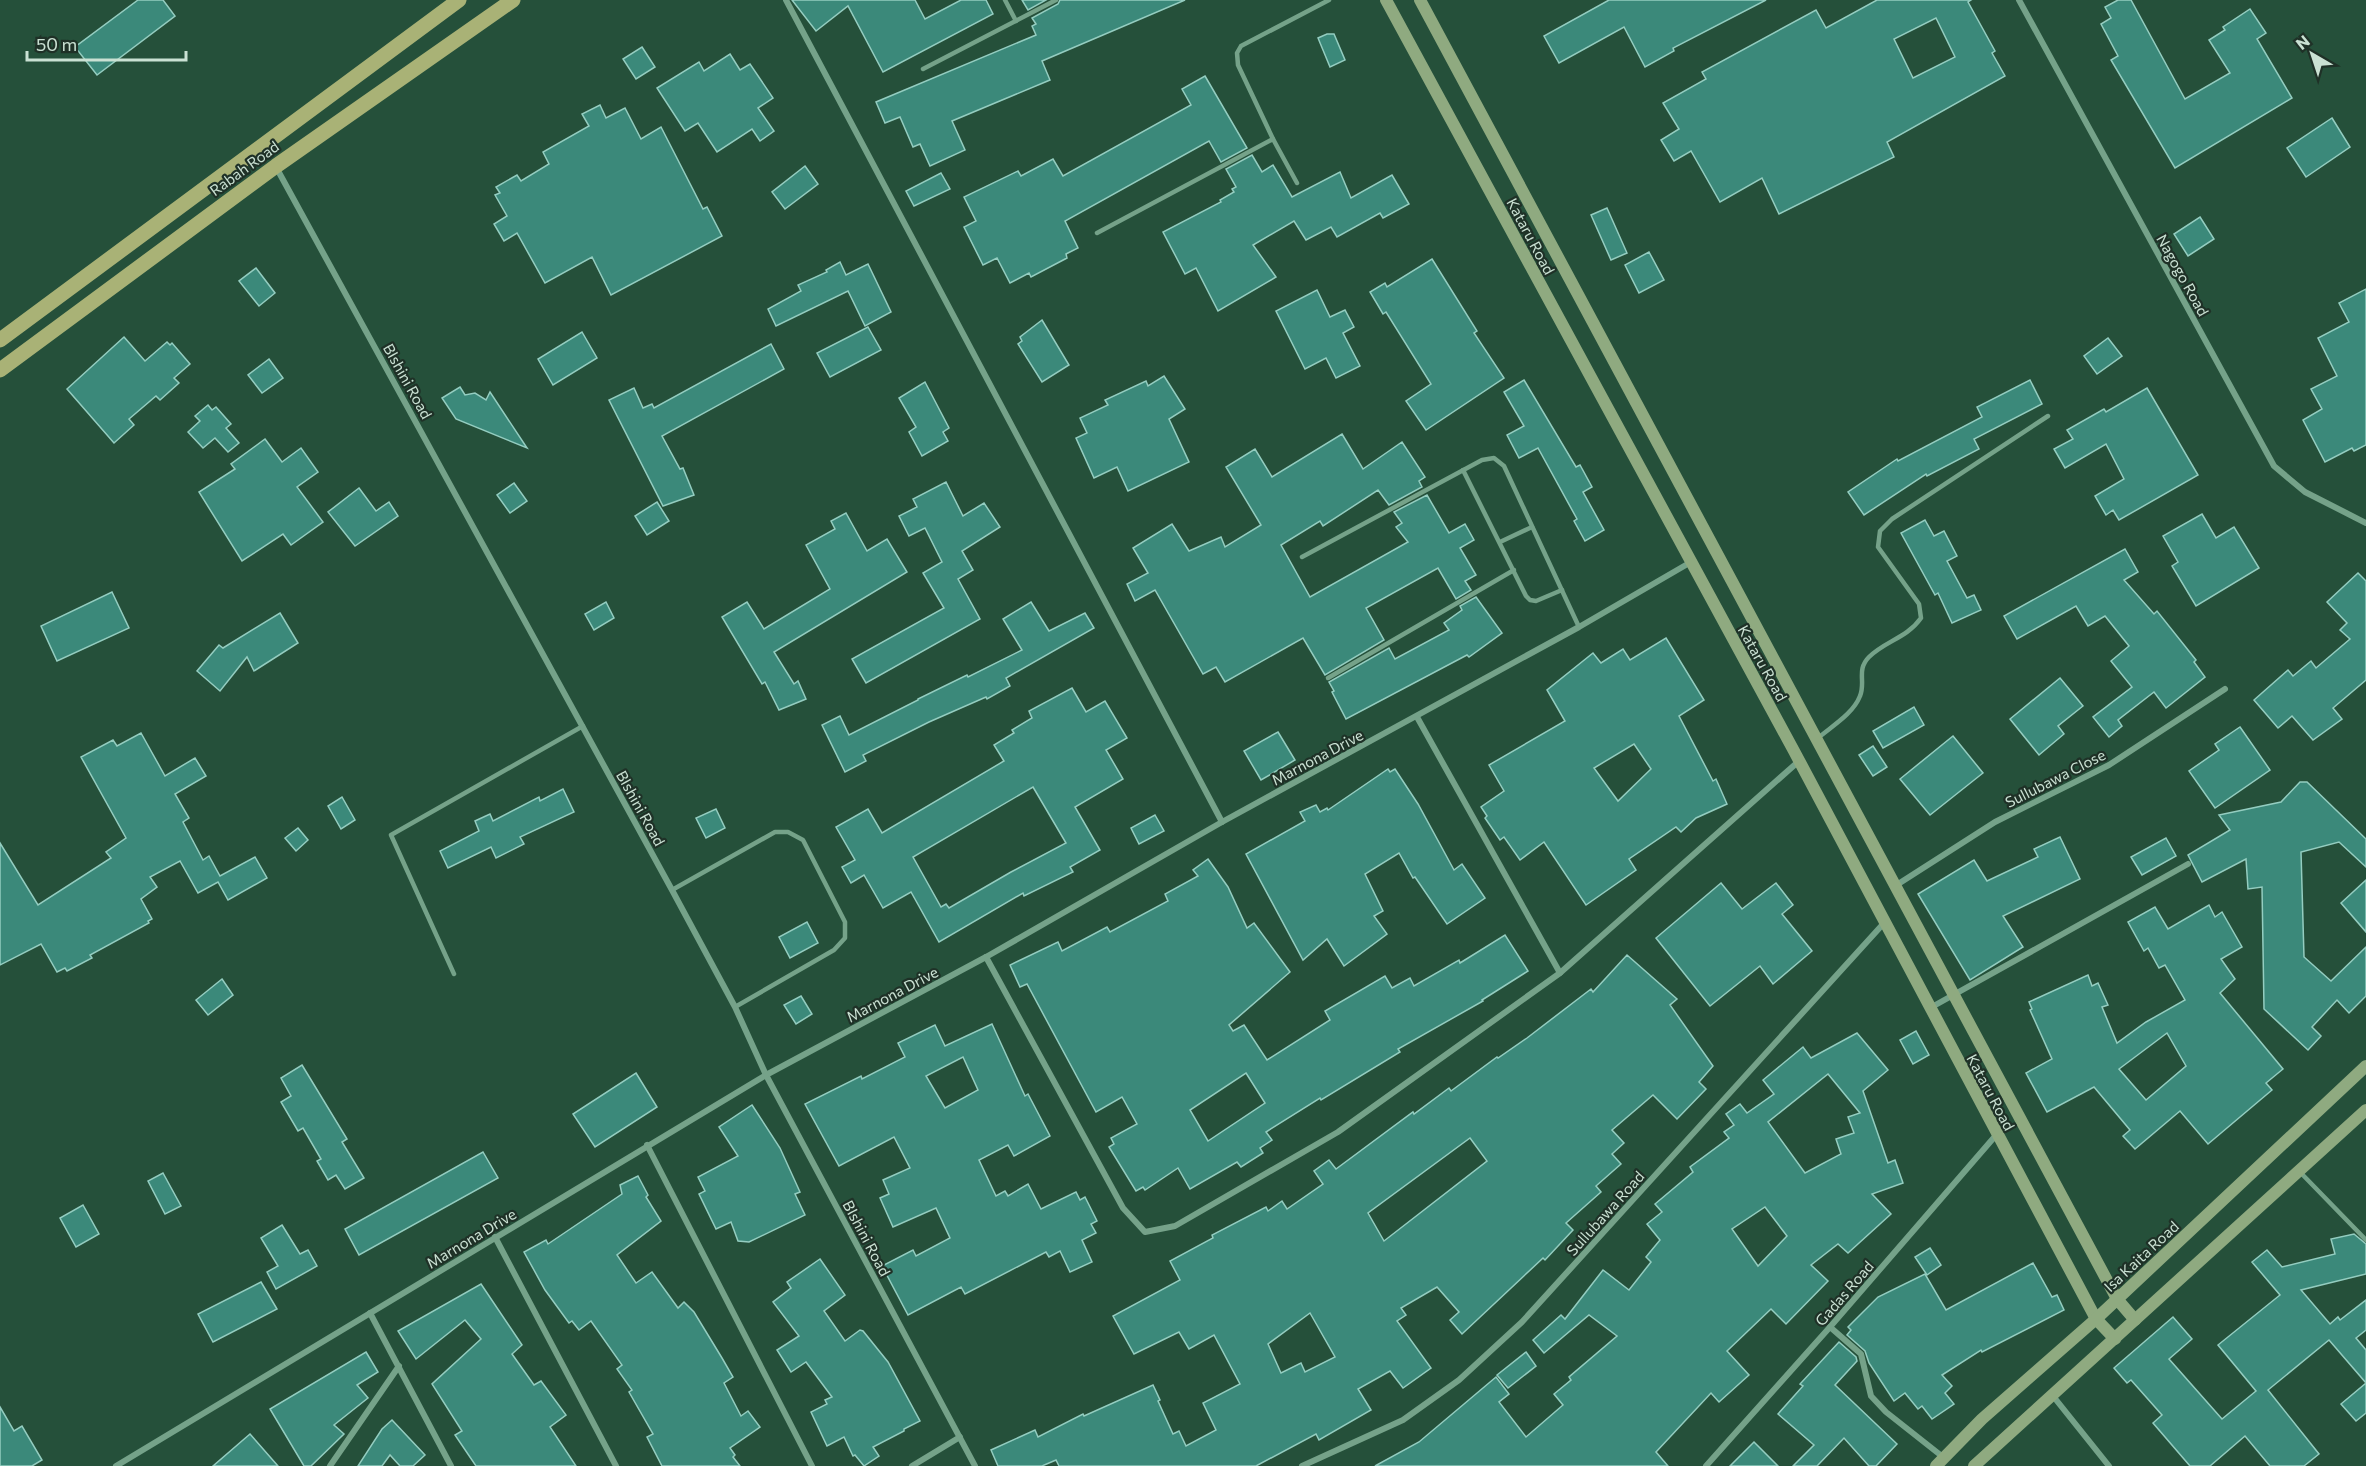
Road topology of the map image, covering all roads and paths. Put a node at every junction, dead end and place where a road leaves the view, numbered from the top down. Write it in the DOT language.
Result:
graph roads {
  1 [pos="459,0"];
  2 [pos="513,0"];
  3 [pos="786,0"];
  4 [pos="1005,0"];
  5 [pos="1056,0"];
  6 [pos="1329,0"];
  7 [pos="1386,0"];
  8 [pos="1420,0"];
  9 [pos="2019,0"];
  10 [pos="1016,21"];
  11 [pos="923,69"];
  12 [pos="1272,139"];
  13 [pos="276,166"];
  14 [pos="1297,183"];
  15 [pos="1097,233"];
  16 [pos="0,340"];
  17 [pos="0,370"];
  18 [pos="2048,416"];
  19 [pos="1463,470"];
  20 [pos="2366,523"];
  21 [pos="1532,527"];
  22 [pos="1500,542"];
  23 [pos="1302,557"];
  24 [pos="1691,562"];
  25 [pos="1514,570"];
  26 [pos="1562,590"];
  27 [pos="1579,627"];
  28 [pos="1328,678"];
  29 [pos="2225,689"];
  30 [pos="1417,717"];
  31 [pos="583,726"];
  32 [pos="1818,738"];
  33 [pos="1799,761"];
  34 [pos="1222,822"];
  35 [pos="2188,864"];
  36 [pos="1895,886"];
  37 [pos="672,890"];
  38 [pos="1884,923"];
  39 [pos="986,957"];
  40 [pos="1560,973"];
  41 [pos="454,974"];
  42 [pos="1954,995"];
  43 [pos="735,1006"];
  44 [pos="1930,1009"];
  45 [pos="2366,1066"];
  46 [pos="766,1075"];
  47 [pos="2366,1110"];
  48 [pos="1997,1134"];
  49 [pos="647,1145"];
  50 [pos="2299,1171"];
  51 [pos="495,1237"];
  52 [pos="2366,1240"];
  53 [pos="2117,1299"];
  54 [pos="370,1313"];
  55 [pos="2096,1319"];
  56 [pos="2135,1320"];
  57 [pos="1830,1327"];
  58 [pos="2115,1339"];
  59 [pos="399,1366"];
  60 [pos="2053,1396"];
  61 [pos="960,1437"];
  62 [pos="1939,1462"];
  63 [pos="116,1466"];
  64 [pos="330,1466"];
  65 [pos="451,1466"];
  66 [pos="616,1466"];
  67 [pos="812,1466"];
  68 [pos="912,1466"];
  69 [pos="975,1466"];
  70 [pos="1302,1466"];
  71 [pos="1706,1466"];
  72 [pos="1974,1466"];
  73 [pos="2109,1466"];
  1 -- 16 [label="main road, Rabah Road"];
  2 -- 13 [label="main road, Rabah Road"];
  3 -- 34 [label="street"];
  4 -- 10 [label="lane"];
  5 -- 10 [label="lane"];
  6 -- 12 [label="lane"];
  7 -- 24 [label="street, Kataru Road"];
  8 -- 32 [label="street, Kataru Road"];
  9 -- 20 [label="street, Nagogo Road"];
  10 -- 11 [label="lane"];
  12 -- 14 [label="lane"];
  12 -- 15 [label="lane"];
  13 -- 17 [label="main road, Rabah Road"];
  13 -- 31 [label="street, BIshini Road"];
  18 -- 32 [label="lane"];
  19 -- 21 [label="lane"];
  19 -- 22 [label="lane"];
  19 -- 23 [label="lane"];
  21 -- 22 [label="lane"];
  21 -- 26 [label="lane"];
  22 -- 25 [label="lane"];
  24 -- 27 [label="street, Marnona Drive"];
  24 -- 33 [label="street, Kataru Road"];
  25 -- 26 [label="lane"];
  25 -- 28 [label="lane"];
  26 -- 27 [label="lane"];
  27 -- 30 [label="street, Marnona Drive"];
  29 -- 36 [label="street, Sullubawa Close"];
  30 -- 34 [label="street, Marnona Drive"];
  30 -- 40 [label="street"];
  31 -- 37 [label="street, BIshini Road"];
  31 -- 41 [label="lane"];
  32 -- 36 [label="street, Kataru Road"];
  33 -- 38 [label="street, Kataru Road"];
  33 -- 40 [label="street"];
  34 -- 39 [label="street, Marnona Drive"];
  35 -- 42 [label="street"];
  36 -- 42 [label="street, Kataru Road"];
  37 -- 43 [label="street, BIshini Road"];
  37 -- 43 [label="lane"];
  38 -- 44 [label="street, Kataru Road"];
  38 -- 70 [label="street, Sullubawa Road"];
  39 -- 40 [label="street"];
  39 -- 46 [label="street, Marnona Drive"];
  42 -- 44 [label="street"];
  42 -- 53 [label="street, Kataru Road"];
  43 -- 46 [label="street, BIshini Road"];
  44 -- 48 [label="street, Kataru Road"];
  45 -- 53 [label="street, Isa Kaita Road"];
  46 -- 49 [label="street, Marnona Drive"];
  46 -- 61 [label="street, BIshini Road"];
  47 -- 50 [label="street"];
  48 -- 55 [label="street, Kataru Road"];
  48 -- 57 [label="street, Gadas Road"];
  49 -- 51 [label="street, Marnona Drive"];
  49 -- 67 [label="street"];
  50 -- 52 [label="lane"];
  50 -- 56 [label="street"];
  51 -- 54 [label="street, Marnona Drive"];
  51 -- 66 [label="street"];
  53 -- 55 [label="street, Isa Kaita Road"];
  53 -- 56 [label="street, Kataru Road"];
  54 -- 59 [label="street"];
  54 -- 63 [label="street, Marnona Drive"];
  55 -- 58 [label="street, Kataru Road"];
  55 -- 62 [label="street, Isa Kaita Road"];
  56 -- 58 [label="street"];
  57 -- 62 [label="street"];
  57 -- 71 [label="street, Gadas Road"];
  58 -- 60 [label="street"];
  59 -- 64 [label="street"];
  59 -- 65 [label="street"];
  60 -- 72 [label="street"];
  60 -- 73 [label="street"];
  61 -- 68 [label="street"];
  61 -- 69 [label="street, BIshini Road"];
}
